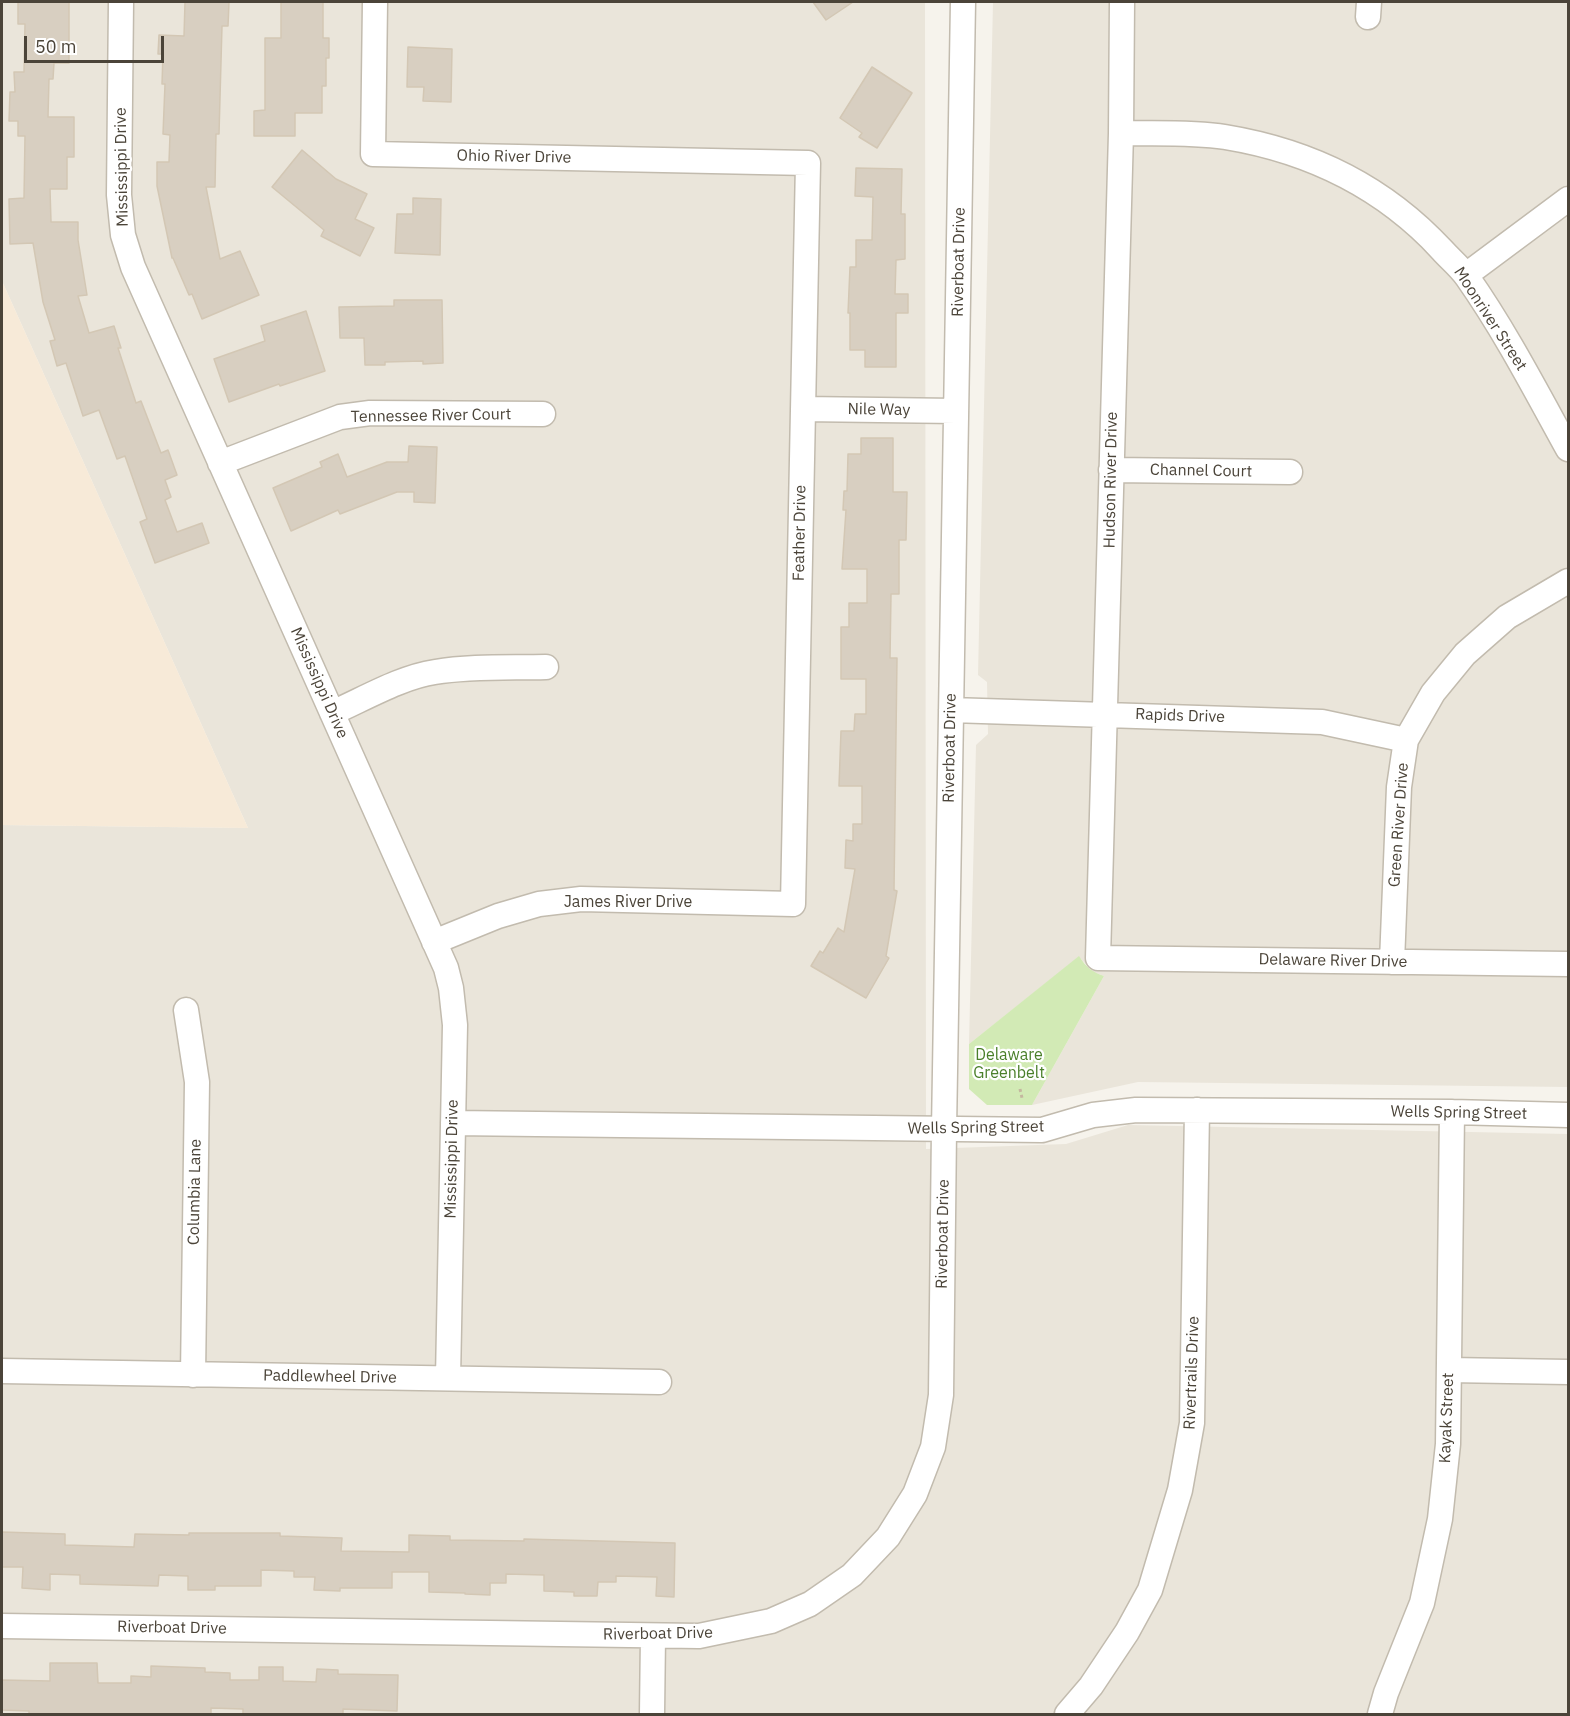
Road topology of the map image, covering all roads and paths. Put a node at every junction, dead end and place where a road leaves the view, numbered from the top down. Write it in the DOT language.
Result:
graph roads {
  1 [pos="121,2"];
  2 [pos="375,2"];
  3 [pos="963,2"];
  4 [pos="1122,2"];
  5 [pos="1121,133"];
  6 [pos="808,163"];
  7 [pos="1569,199"];
  8 [pos="1466,275"];
  9 [pos="803,409"];
  10 [pos="956,411"];
  11 [pos="543,414"];
  12 [pos="1569,449"];
  13 [pos="220,463"];
  14 [pos="1111,470"];
  15 [pos="1290,472"];
  16 [pos="1569,581"];
  17 [pos="546,667"];
  18 [pos="951,710"];
  19 [pos="332,714"];
  20 [pos="1106,714"];
  21 [pos="1407,740"];
  22 [pos="792,904"];
  23 [pos="434,942"];
  24 [pos="1098,958"];
  25 [pos="1392,962"];
  26 [pos="1569,964"];
  27 [pos="186,1010"];
  28 [pos="1020,1089"];
  29 [pos="1022,1098"];
  30 [pos="1197,1110"];
  31 [pos="1452,1112"];
  32 [pos="1569,1115"];
  33 [pos="453,1122"];
  34 [pos="944,1129"];
  35 [pos="1449,1370"];
  36 [pos="2,1371"];
  37 [pos="1569,1372"];
  38 [pos="193,1375"];
  39 [pos="448,1378"];
  40 [pos="659,1382"];
  41 [pos="2,1626"];
  42 [pos="653,1636"];
  43 [pos="652,1714"];
  44 [pos="1068,1714"];
  45 [pos="1380,1714"];
  1 -- 13 [label="street, Mississippi Drive"];
  2 -- 6 [label="street, Ohio River Drive"];
  3 -- 10 [label="street, Riverboat Drive"];
  4 -- 5 [label="street, Hudson River Drive"];
  5 -- 8 [label="street, Moonriver Street"];
  5 -- 14 [label="street, Hudson River Drive"];
  6 -- 9 [label="street, Feather Drive"];
  7 -- 8 [label="street"];
  8 -- 12 [label="street, Moonriver Street"];
  9 -- 10 [label="street, Nile Way"];
  9 -- 22 [label="street, Feather Drive"];
  10 -- 18 [label="street, Riverboat Drive"];
  11 -- 13 [label="street, Tennessee River Court"];
  13 -- 19 [label="street, Mississippi Drive"];
  14 -- 15 [label="street, Channel Court"];
  14 -- 20 [label="street, Hudson River Drive"];
  16 -- 21 [label="street, Green River Drive"];
  17 -- 19 [label="street"];
  18 -- 20 [label="street, Rapids Drive"];
  18 -- 34 [label="street, Riverboat Drive"];
  19 -- 23 [label="street, Mississippi Drive"];
  20 -- 21 [label="street, Rapids Drive"];
  20 -- 24 [label="street, Hudson River Drive"];
  21 -- 25 [label="street, Green River Drive"];
  22 -- 23 [label="street, James River Drive"];
  23 -- 33 [label="street, Mississippi Drive"];
  24 -- 25 [label="street, Delaware River Drive"];
  25 -- 26 [label="street, Delaware River Drive"];
  27 -- 38 [label="street, Columbia Lane"];
  28 -- 29 [label="path"];
  30 -- 31 [label="street, Wells Spring Street"];
  30 -- 34 [label="street, Wells Spring Street"];
  30 -- 44 [label="street, Rivertrails Drive"];
  31 -- 32 [label="street, Wells Spring Street"];
  31 -- 35 [label="street, Kayak Street"];
  33 -- 34 [label="street, Wells Spring Street"];
  33 -- 39 [label="street, Mississippi Drive"];
  34 -- 42 [label="street, Riverboat Drive"];
  35 -- 37 [label="street"];
  35 -- 45 [label="street, Kayak Street"];
  36 -- 38 [label="street, Paddlewheel Drive"];
  38 -- 39 [label="street, Paddlewheel Drive"];
  39 -- 40 [label="street, Paddlewheel Drive"];
  41 -- 42 [label="street, Riverboat Drive"];
  42 -- 43 [label="street"];
}
